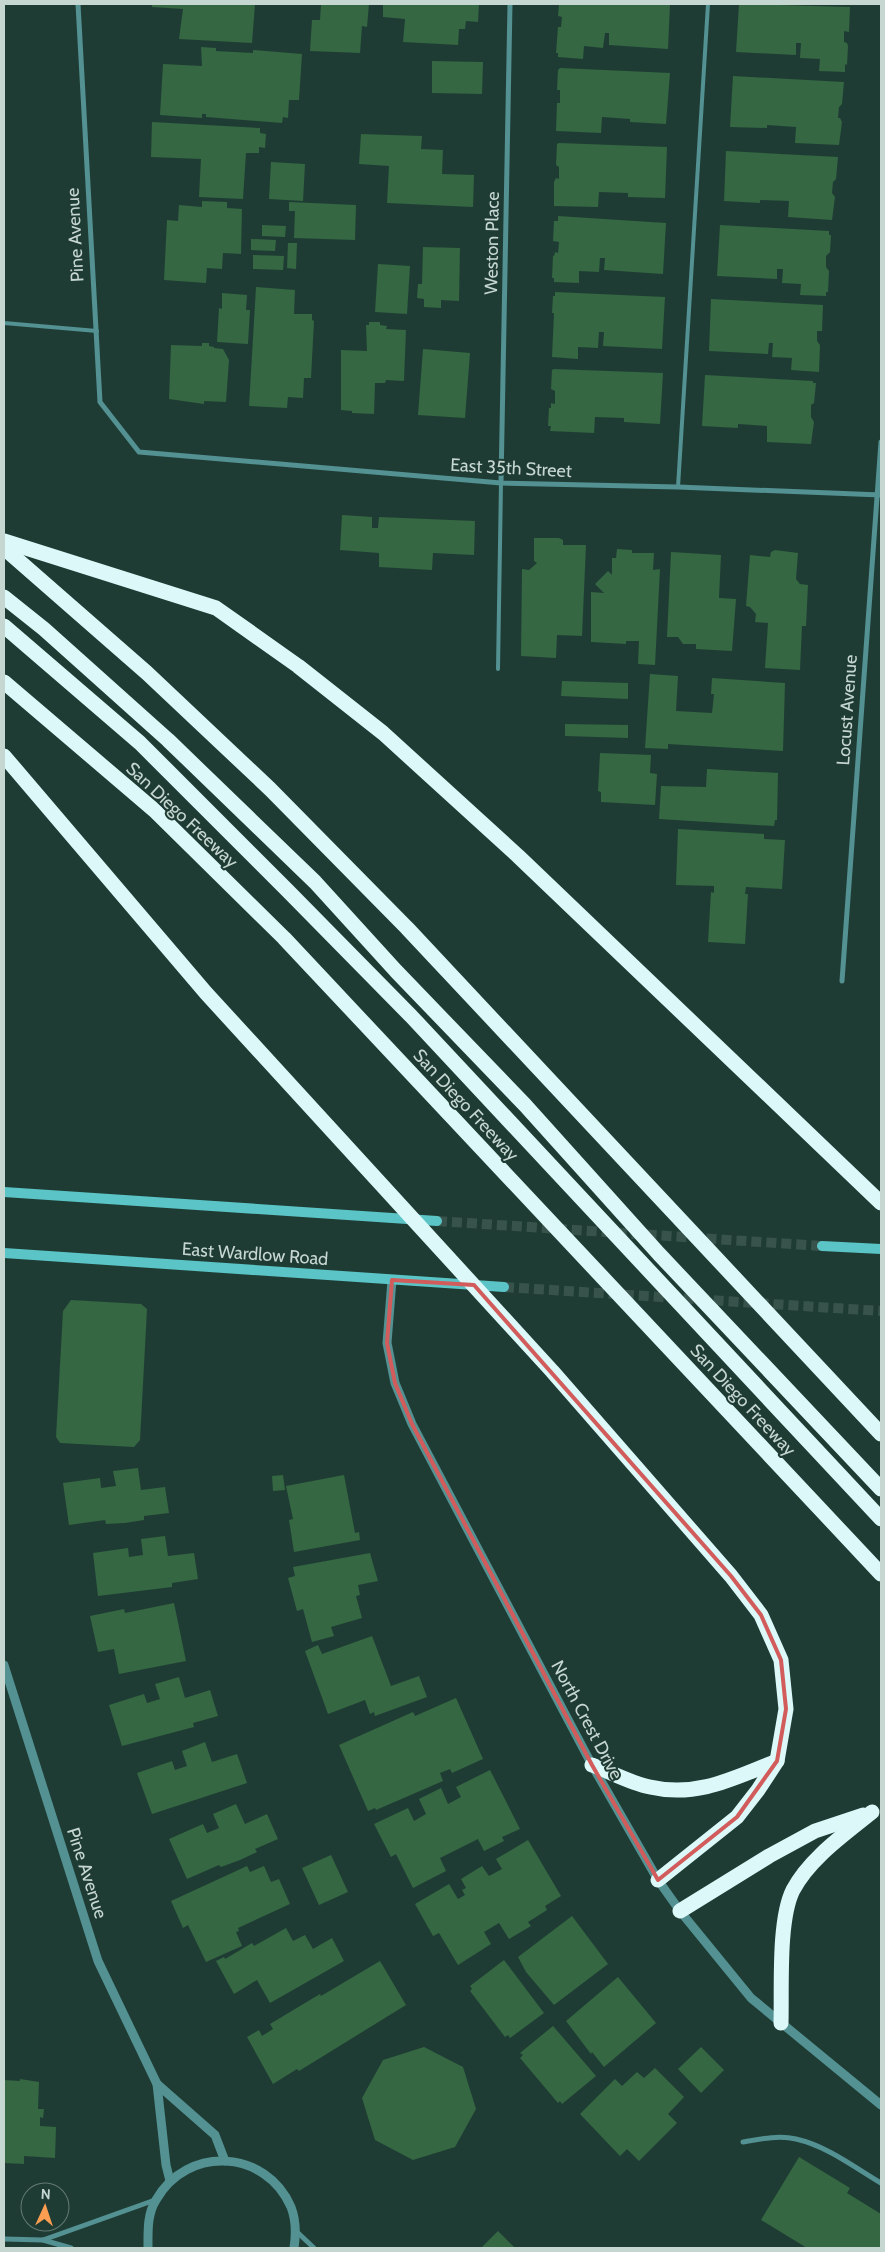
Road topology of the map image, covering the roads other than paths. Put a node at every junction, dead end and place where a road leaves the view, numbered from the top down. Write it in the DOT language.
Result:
graph roads {
  1 [pos="78,4"];
  2 [pos="510,4"];
  3 [pos="708,4"];
  4 [pos="4,323"];
  5 [pos="97,331"];
  6 [pos="881,442"];
  7 [pos="139,452"];
  8 [pos="501,483"];
  9 [pos="678,487"];
  10 [pos="879,495"];
  11 [pos="4,541"];
  12 [pos="4,548"];
  13 [pos="4,597"];
  14 [pos="4,626"];
  15 [pos="498,669"];
  16 [pos="4,682"];
  17 [pos="4,756"];
  18 [pos="842,980"];
  19 [pos="4,1192"];
  20 [pos="881,1203"];
  21 [pos="437,1221"];
  22 [pos="822,1246"];
  23 [pos="881,1249"];
  24 [pos="4,1253"];
  25 [pos="392,1280"];
  26 [pos="504,1287"];
  27 [pos="881,1434"];
  28 [pos="881,1489"];
  29 [pos="881,1519"];
  30 [pos="881,1574"];
  31 [pos="4,1665"];
  32 [pos="777,1761"];
  33 [pos="592,1765"];
  34 [pos="877,1813"];
  35 [pos="658,1880"];
  36 [pos="680,1911"];
  37 [pos="780,2023"];
  38 [pos="157,2084"];
  39 [pos="881,2105"];
  40 [pos="743,2142"];
  41 [pos="225,2161"];
  42 [pos="170,2181"];
  43 [pos="881,2183"];
  44 [pos="155,2200"];
  45 [pos="296,2231"];
  46 [pos="4,2240"];
  47 [pos="43,2240"];
  48 [pos="71,2248"];
  49 [pos="148,2248"];
  50 [pos="294,2248"];
  51 [pos="314,2248"];
  1 -- 5 [label="street, Pine Avenue"];
  2 -- 8 [label="street, Weston Place"];
  3 -- 9 [label="lane"];
  4 -- 5 [label="lane"];
  5 -- 7 [label="street, Pine Avenue"];
  6 -- 10 [label="street, Locust Avenue"];
  7 -- 8 [label="street, East 35th Street"];
  8 -- 9 [label="street, East 35th Street"];
  8 -- 15 [label="lane"];
  9 -- 10 [label="street, East 35th Street"];
  10 -- 18 [label="street, Locust Avenue"];
  11 -- 20 [label="highway"];
  12 -- 27 [label="highway"];
  13 -- 28 [label="highway"];
  14 -- 29 [label="highway"];
  16 -- 30 [label="highway, San Diego Freeway"];
  17 -- 32 [label="highway"];
  19 -- 21 [label="main road"];
  22 -- 23 [label="main road"];
  24 -- 25 [label="main road, East Wardlow Road"];
  25 -- 26 [label="main road, East Wardlow Road"];
  25 -- 33 [label="street, North Crest Drive"];
  31 -- 38 [label="street, Pine Avenue"];
  32 -- 33 [label="highway"];
  32 -- 35 [label="highway"];
  33 -- 35 [label="street, North Crest Drive"];
  34 -- 36 [label="highway"];
  34 -- 37 [label="highway"];
  35 -- 36 [label="street, North Crest Drive"];
  36 -- 37 [label="street, North Crest Drive"];
  37 -- 39 [label="street, North Crest Drive"];
  38 -- 41 [label="street, Pine Avenue"];
  38 -- 42 [label="street, Pine Avenue"];
  40 -- 43 [label="street"];
  41 -- 42 [label="street"];
  41 -- 45 [label="street"];
  42 -- 44 [label="street"];
  44 -- 47 [label="street"];
  44 -- 49 [label="street"];
  45 -- 50 [label="street"];
  45 -- 51 [label="street"];
  46 -- 47 [label="street"];
  47 -- 48 [label="street"];
}
